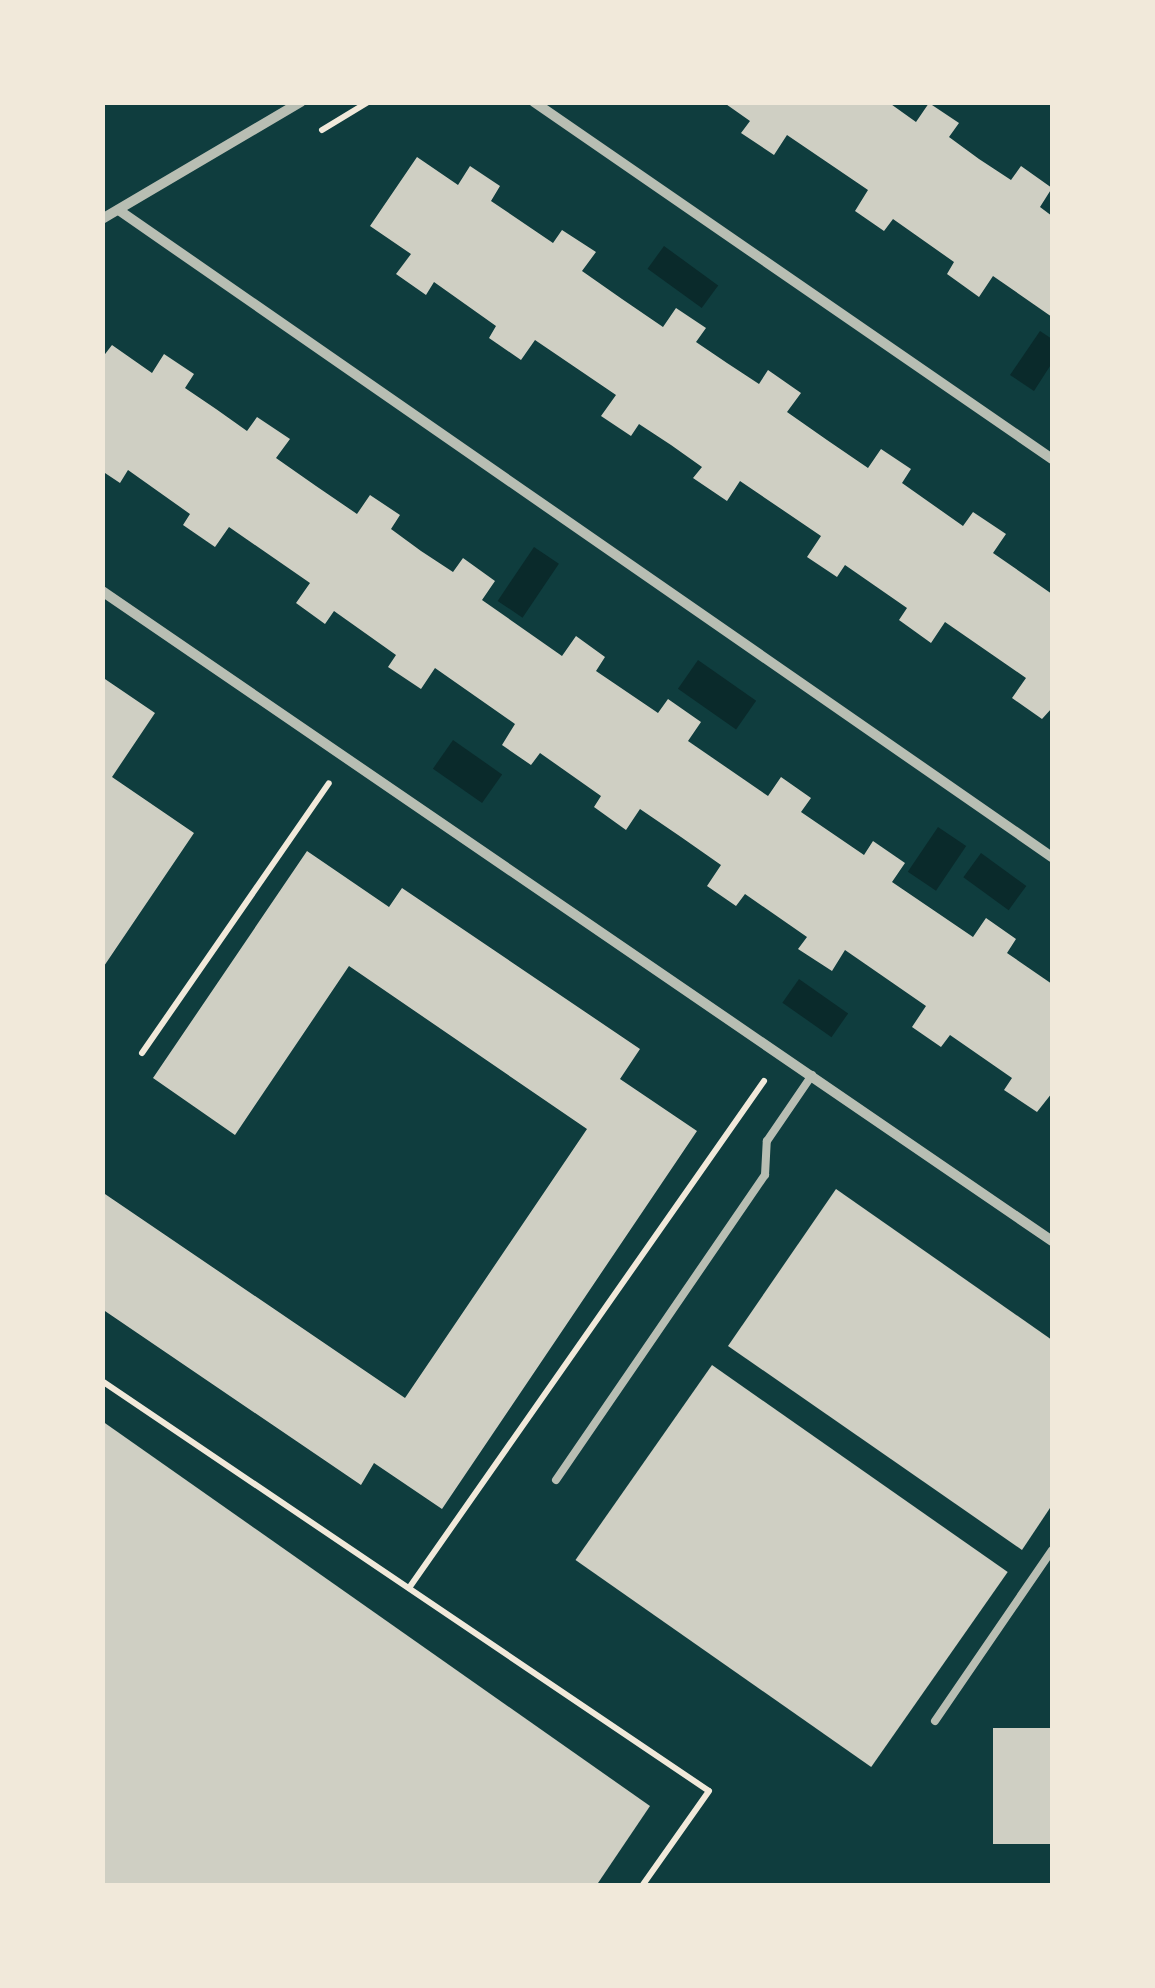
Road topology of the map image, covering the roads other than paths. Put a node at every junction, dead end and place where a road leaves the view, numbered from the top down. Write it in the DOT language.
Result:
graph roads {
  1 [pos="301,102"];
  2 [pos="534,102"];
  3 [pos="120,211"];
  4 [pos="102,219"];
  5 [pos="1052,459"];
  6 [pos="102,591"];
  7 [pos="1052,857"];
  8 [pos="812,1075"];
  9 [pos="1052,1242"];
  10 [pos="556,1480"];
  11 [pos="1052,1550"];
  12 [pos="934,1721"];
  1 -- 3 [label="street"];
  2 -- 5 [label="street"];
  3 -- 4 [label="street"];
  3 -- 7 [label="street"];
  6 -- 8 [label="street"];
  8 -- 9 [label="street"];
  8 -- 10 [label="lane"];
  11 -- 12 [label="lane"];
}
